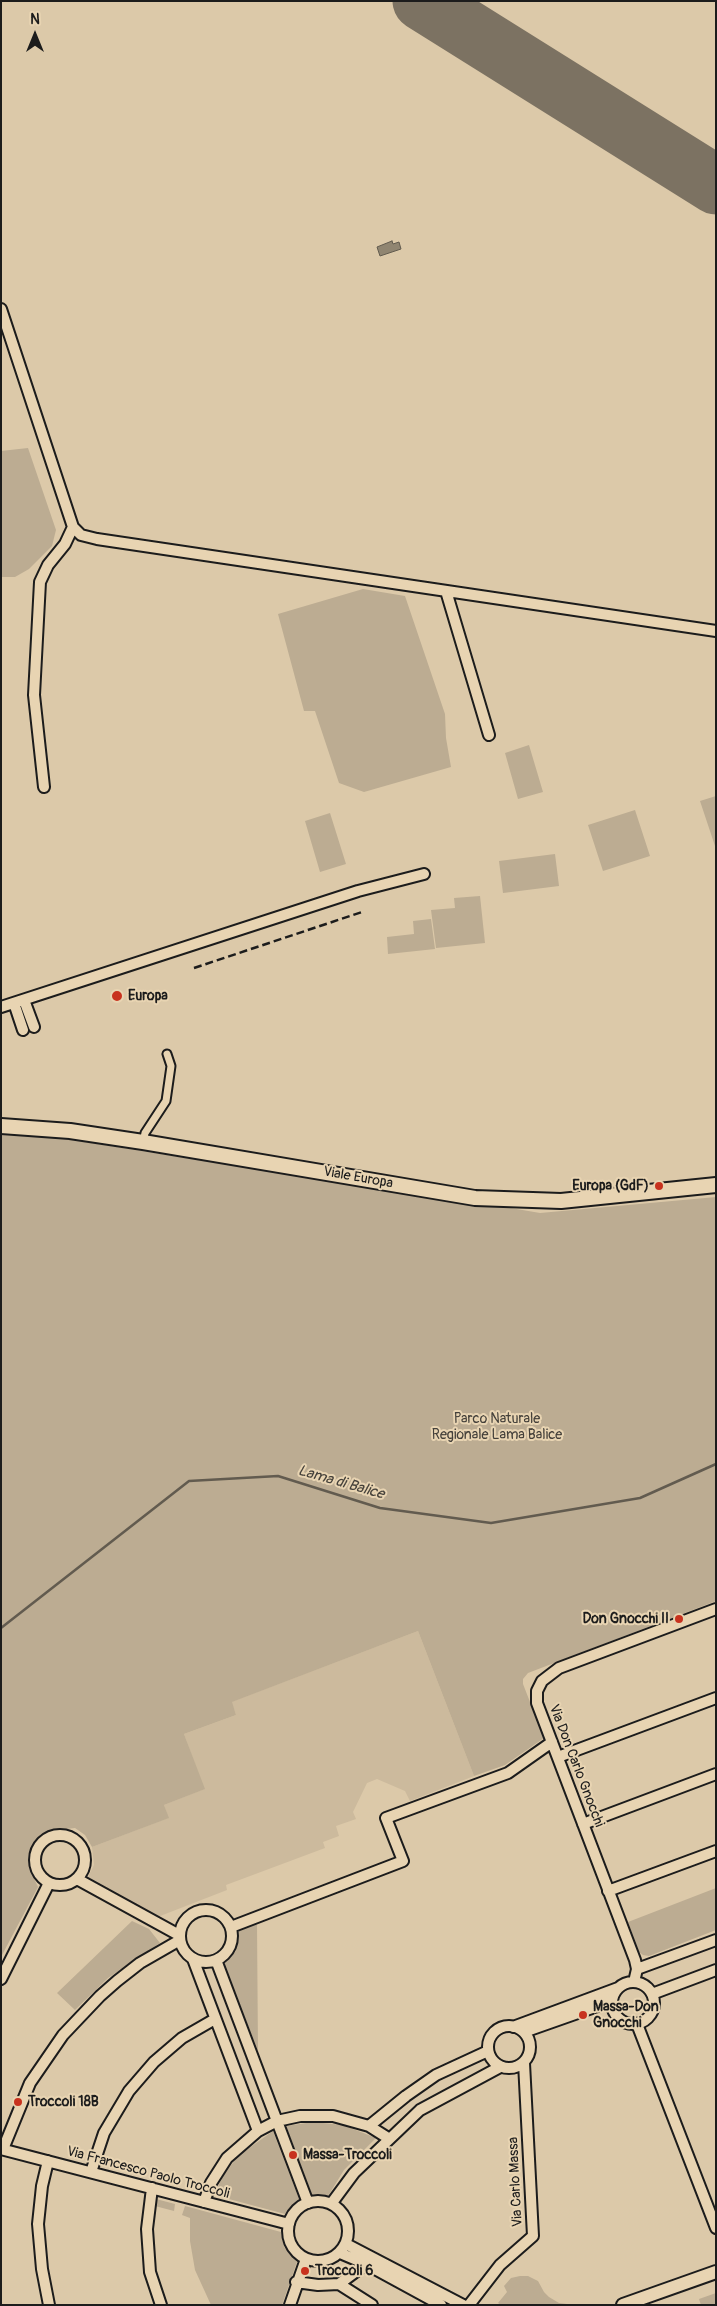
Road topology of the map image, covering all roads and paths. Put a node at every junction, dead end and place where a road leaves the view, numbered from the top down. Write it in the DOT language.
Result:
graph roads {
  1 [pos="1,309"];
  2 [pos="73,527"];
  3 [pos="446,591"];
  4 [pos="716,631"];
  5 [pos="489,735"];
  6 [pos="44,787"];
  7 [pos="424,874"];
  8 [pos="19,1002"];
  9 [pos="1,1007"];
  10 [pos="34,1027"];
  11 [pos="23,1030"];
  12 [pos="167,1054"];
  13 [pos="1,1126"];
  14 [pos="143,1142"];
  15 [pos="716,1185"];
  16 [pos="716,1609"];
  17 [pos="716,1698"];
  18 [pos="552,1742"];
  19 [pos="558,1757"];
  20 [pos="716,1774"];
  21 [pos="583,1824"];
  22 [pos="716,1851"];
  23 [pos="76,1879"];
  24 [pos="50,1883"];
  25 [pos="608,1891"];
  26 [pos="231,1927"];
  27 [pos="180,1938"];
  28 [pos="716,1940"];
  29 [pos="193,1959"];
  30 [pos="216,1960"];
  31 [pos="637,1969"];
  32 [pos="716,1970"];
  33 [pos="1,1979"];
  34 [pos="634,1982"];
  35 [pos="618,1988"];
  36 [pos="652,1994"];
  37 [pos="612,2001"];
  38 [pos="215,2019"];
  39 [pos="637,2024"];
  40 [pos="513,2027"];
  41 [pos="524,2032"];
  42 [pos="488,2051"];
  43 [pos="524,2063"];
  44 [pos="500,2067"];
  45 [pos="277,2121"];
  46 [pos="369,2126"];
  47 [pos="258,2131"];
  48 [pos="388,2138"];
  49 [pos="2,2149"];
  50 [pos="48,2161"];
  51 [pos="91,2172"];
  52 [pos="152,2188"];
  53 [pos="204,2202"];
  54 [pos="308,2203"];
  55 [pos="331,2204"];
  56 [pos="288,2224"];
  57 [pos="716,2228"];
  58 [pos="343,2249"];
  59 [pos="306,2259"];
  60 [pos="366,2264"];
  61 [pos="716,2272"];
  62 [pos="296,2282"];
  63 [pos="339,2284"];
  64 [pos="49,2305"];
  65 [pos="161,2305"];
  66 [pos="290,2305"];
  67 [pos="372,2305"];
  68 [pos="441,2305"];
  69 [pos="464,2305"];
  70 [pos="469,2305"];
  71 [pos="623,2305"];
  1 -- 2 [label="street"];
  2 -- 3 [label="street"];
  2 -- 6 [label="street"];
  3 -- 4 [label="street"];
  3 -- 5 [label="street"];
  7 -- 8 [label="street"];
  8 -- 9 [label="street"];
  8 -- 10 [label="street"];
  8 -- 11 [label="street"];
  12 -- 14 [label="street"];
  13 -- 14 [label="main road, Viale Europa"];
  14 -- 15 [label="main road, Viale Europa"];
  16 -- 18 [label="street, Via Don Carlo Gnocchi"];
  17 -- 19 [label="street"];
  18 -- 19 [label="street, Via Don Carlo Gnocchi"];
  18 -- 26 [label="street"];
  19 -- 21 [label="street, Via Don Carlo Gnocchi"];
  20 -- 21 [label="street"];
  21 -- 25 [label="street, Via Don Carlo Gnocchi"];
  22 -- 25 [label="street"];
  23 -- 24 [label="street"];
  23 -- 24 [label="street"];
  23 -- 27 [label="street"];
  24 -- 33 [label="street"];
  25 -- 31 [label="street, Via Don Carlo Gnocchi"];
  26 -- 27 [label="street"];
  26 -- 30 [label="street"];
  27 -- 29 [label="street"];
  27 -- 49 [label="street"];
  28 -- 31 [label="street"];
  29 -- 30 [label="street"];
  29 -- 38 [label="street"];
  30 -- 45 [label="street"];
  31 -- 34 [label="street"];
  32 -- 36 [label="street"];
  34 -- 35 [label="street"];
  34 -- 36 [label="street"];
  35 -- 37 [label="street"];
  35 -- 40 [label="street"];
  36 -- 39 [label="street"];
  37 -- 39 [label="street"];
  37 -- 41 [label="street"];
  38 -- 47 [label="street"];
  38 -- 51 [label="street"];
  39 -- 57 [label="street"];
  40 -- 41 [label="street"];
  40 -- 42 [label="street"];
  41 -- 43 [label="street"];
  42 -- 44 [label="street"];
  42 -- 46 [label="street"];
  43 -- 44 [label="street"];
  43 -- 70 [label="street, Via Carlo Massa"];
  44 -- 48 [label="street"];
  45 -- 46 [label="street"];
  45 -- 47 [label="street"];
  45 -- 54 [label="street"];
  46 -- 48 [label="street"];
  47 -- 53 [label="street"];
  48 -- 55 [label="street"];
  49 -- 50 [label="street, Via Francesco Paolo Troccoli"];
  50 -- 51 [label="street, Via Francesco Paolo Troccoli"];
  50 -- 64 [label="street"];
  51 -- 52 [label="street, Via Francesco Paolo Troccoli"];
  52 -- 53 [label="street, Via Francesco Paolo Troccoli"];
  52 -- 65 [label="street"];
  53 -- 56 [label="street, Via Francesco Paolo Troccoli"];
  54 -- 55 [label="street"];
  54 -- 56 [label="street"];
  55 -- 58 [label="street"];
  56 -- 59 [label="street"];
  58 -- 59 [label="street"];
  58 -- 60 [label="street"];
  58 -- 69 [label="street"];
  59 -- 62 [label="street"];
  60 -- 63 [label="street"];
  60 -- 68 [label="street"];
  61 -- 71 [label="street"];
  62 -- 63 [label="street"];
  62 -- 66 [label="street"];
  63 -- 67 [label="street"];
}
